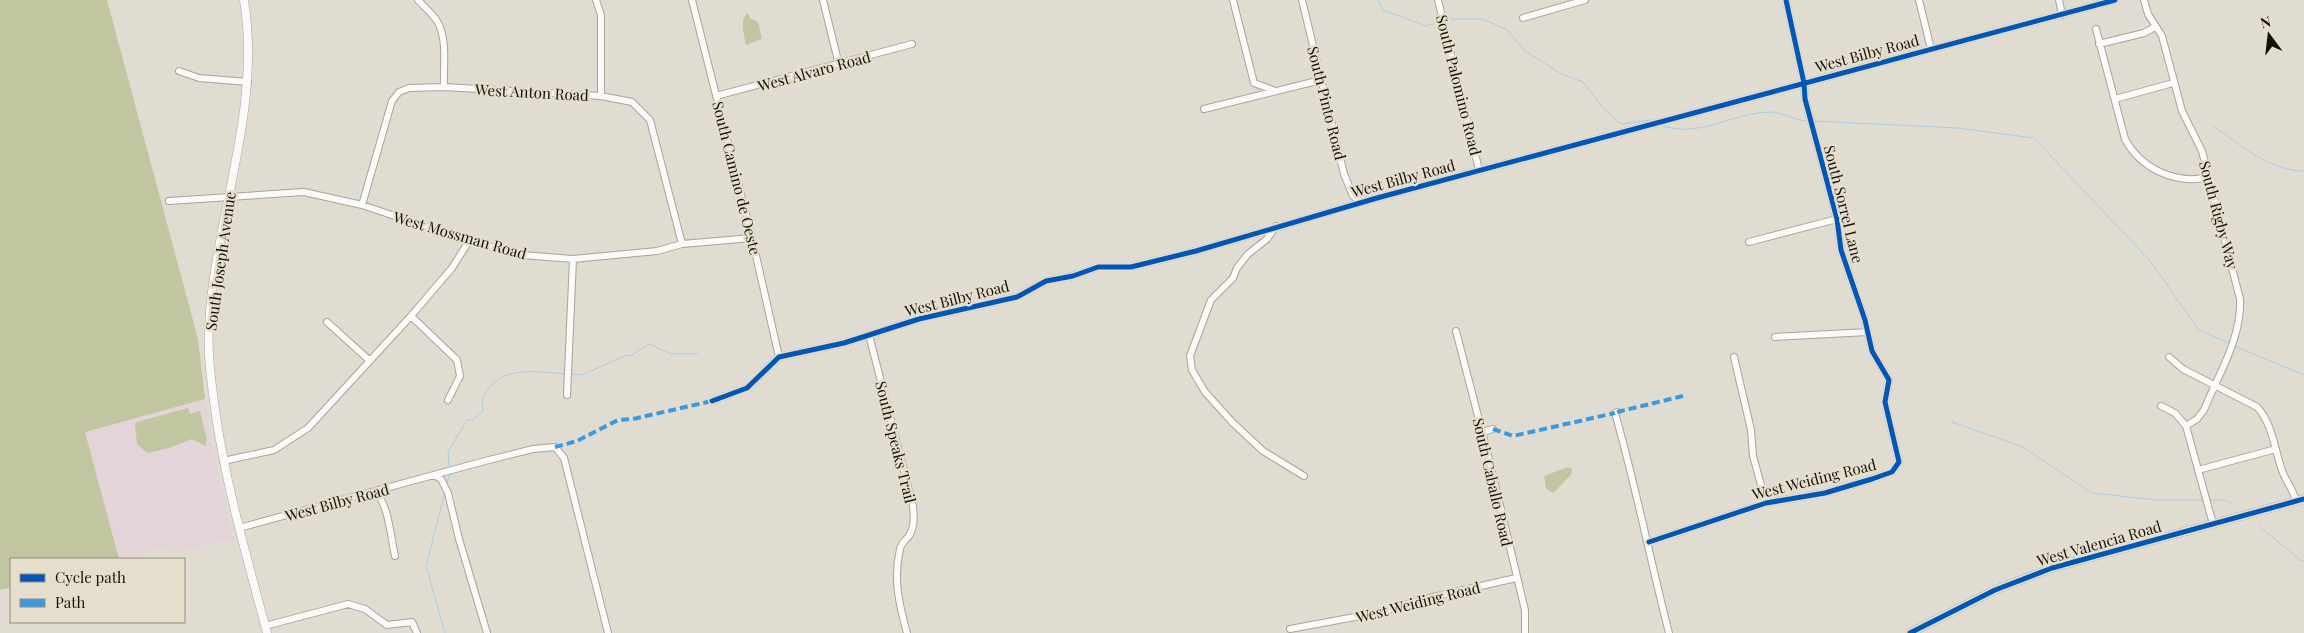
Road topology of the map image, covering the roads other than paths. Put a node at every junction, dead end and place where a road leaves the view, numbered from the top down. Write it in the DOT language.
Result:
graph roads {
  1 [pos="244,0"];
  2 [pos="418,0"];
  3 [pos="596,0"];
  4 [pos="692,0"];
  5 [pos="823,0"];
  6 [pos="1234,0"];
  7 [pos="1302,0"];
  8 [pos="1438,0"];
  9 [pos="1585,0"];
  10 [pos="1786,0"];
  11 [pos="1919,0"];
  12 [pos="2058,0"];
  13 [pos="2115,0"];
  14 [pos="2144,0"];
  15 [pos="2062,15"];
  16 [pos="1523,18"];
  17 [pos="2155,27"];
  18 [pos="2096,30"];
  19 [pos="912,44"];
  20 [pos="2099,44"];
  21 [pos="1932,49"];
  22 [pos="839,65"];
  23 [pos="179,71"];
  24 [pos="1322,80"];
  25 [pos="248,82"];
  26 [pos="1804,83"];
  27 [pos="2173,83"];
  28 [pos="444,88"];
  29 [pos="1278,91"];
  30 [pos="601,96"];
  31 [pos="716,96"];
  32 [pos="2115,99"];
  33 [pos="1204,109"];
  34 [pos="1479,170"];
  35 [pos="2209,177"];
  36 [pos="229,196"];
  37 [pos="169,201"];
  38 [pos="1361,202"];
  39 [pos="362,205"];
  40 [pos="1837,219"];
  41 [pos="1276,226"];
  42 [pos="752,238"];
  43 [pos="469,241"];
  44 [pos="1749,242"];
  45 [pos="682,244"];
  46 [pos="573,259"];
  47 [pos="411,316"];
  48 [pos="327,322"];
  49 [pos="1456,332"];
  50 [pos="1868,332"];
  51 [pos="869,336"];
  52 [pos="1775,336"];
  53 [pos="1734,357"];
  54 [pos="2169,357"];
  55 [pos="779,358"];
  56 [pos="369,360"];
  57 [pos="2214,384"];
  58 [pos="567,395"];
  59 [pos="448,400"];
  60 [pos="712,401"];
  61 [pos="2161,406"];
  62 [pos="1616,412"];
  63 [pos="2186,426"];
  64 [pos="1494,429"];
  65 [pos="1482,432"];
  66 [pos="2276,449"];
  67 [pos="223,460"];
  68 [pos="1898,466"];
  69 [pos="2198,470"];
  70 [pos="434,475"];
  71 [pos="1304,476"];
  72 [pos="374,492"];
  73 [pos="2300,500"];
  74 [pos="1766,503"];
  75 [pos="2213,524"];
  76 [pos="239,528"];
  77 [pos="1649,542"];
  78 [pos="395,556"];
  79 [pos="1516,578"];
  80 [pos="266,630"];
  81 [pos="1290,630"];
  82 [pos="417,633"];
  83 [pos="487,633"];
  84 [pos="608,633"];
  85 [pos="907,633"];
  86 [pos="1525,633"];
  87 [pos="1669,633"];
  88 [pos="1910,633"];
  1 -- 25 [label="main road, South Joseph Avenue"];
  2 -- 28 [label="street"];
  3 -- 30 [label="street"];
  4 -- 31 [label="street, South Camino de Oeste"];
  5 -- 22 [label="street"];
  6 -- 29 [label="street"];
  7 -- 24 [label="street, South Pinto Road"];
  8 -- 34 [label="street, South Palomino Road"];
  9 -- 16 [label="street"];
  10 -- 26 [label="street, South Sorrel Lane"];
  11 -- 21 [label="street"];
  12 -- 15 [label="street"];
  13 -- 15 [label="street, West Bilby Road"];
  14 -- 17 [label="street, South Rigby Way"];
  15 -- 21 [label="street, West Bilby Road"];
  17 -- 20 [label="street"];
  17 -- 27 [label="street, South Rigby Way"];
  18 -- 20 [label="street"];
  19 -- 22 [label="street, West Alvaro Road"];
  20 -- 32 [label="street"];
  21 -- 26 [label="street, West Bilby Road"];
  22 -- 31 [label="street, West Alvaro Road"];
  23 -- 25 [label="street"];
  24 -- 29 [label="street"];
  24 -- 38 [label="street, South Pinto Road"];
  25 -- 36 [label="main road, South Joseph Avenue"];
  26 -- 34 [label="street, West Bilby Road"];
  26 -- 40 [label="street, South Sorrel Lane"];
  27 -- 32 [label="street"];
  27 -- 35 [label="street, South Rigby Way"];
  28 -- 30 [label="street, West Anton Road"];
  28 -- 39 [label="street, West Anton Road"];
  29 -- 33 [label="street"];
  30 -- 45 [label="street, West Anton Road"];
  31 -- 42 [label="street, South Camino de Oeste"];
  32 -- 35 [label="street"];
  34 -- 38 [label="street, West Bilby Road"];
  35 -- 57 [label="street, South Rigby Way"];
  36 -- 37 [label="street, West Mossman Road"];
  36 -- 39 [label="street, West Mossman Road"];
  36 -- 67 [label="main road, South Joseph Avenue"];
  38 -- 41 [label="street, West Bilby Road"];
  39 -- 43 [label="street, West Mossman Road"];
  40 -- 44 [label="street"];
  40 -- 50 [label="street, South Sorrel Lane"];
  41 -- 51 [label="street, West Bilby Road"];
  41 -- 71 [label="street"];
  42 -- 45 [label="street, West Mossman Road"];
  42 -- 55 [label="street, South Camino de Oeste"];
  43 -- 46 [label="street, West Mossman Road"];
  43 -- 47 [label="street"];
  45 -- 46 [label="street, West Mossman Road"];
  46 -- 58 [label="street"];
  47 -- 56 [label="street"];
  47 -- 59 [label="street"];
  48 -- 56 [label="street"];
  49 -- 65 [label="street, South Caballo Road"];
  50 -- 52 [label="street"];
  50 -- 68 [label="street, South Sorrel Lane"];
  51 -- 55 [label="street, West Bilby Road"];
  51 -- 85 [label="street, South Speaks Trail"];
  53 -- 74 [label="street"];
  54 -- 57 [label="street"];
  55 -- 60 [label="street"];
  56 -- 67 [label="street"];
  57 -- 63 [label="street, South Rigby Way"];
  57 -- 66 [label="street"];
  61 -- 63 [label="street"];
  62 -- 77 [label="street"];
  63 -- 69 [label="street"];
  64 -- 65 [label="street"];
  65 -- 79 [label="street, South Caballo Road"];
  66 -- 69 [label="street"];
  66 -- 73 [label="street"];
  67 -- 76 [label="main road, South Joseph Avenue"];
  68 -- 74 [label="street, West Weiding Road"];
  69 -- 75 [label="street"];
  70 -- 72 [label="street, West Bilby Road"];
  70 -- 83 [label="street"];
  70 -- 84 [label="street, West Bilby Road"];
  72 -- 76 [label="street, West Bilby Road"];
  72 -- 78 [label="street"];
  73 -- 75 [label="main road, West Valencia Road"];
  74 -- 77 [label="street, West Weiding Road"];
  75 -- 88 [label="main road, West Valencia Road"];
  76 -- 80 [label="main road, South Joseph Avenue"];
  77 -- 87 [label="street"];
  79 -- 81 [label="street, West Weiding Road"];
  79 -- 86 [label="street, South Caballo Road"];
  80 -- 82 [label="street"];
}
